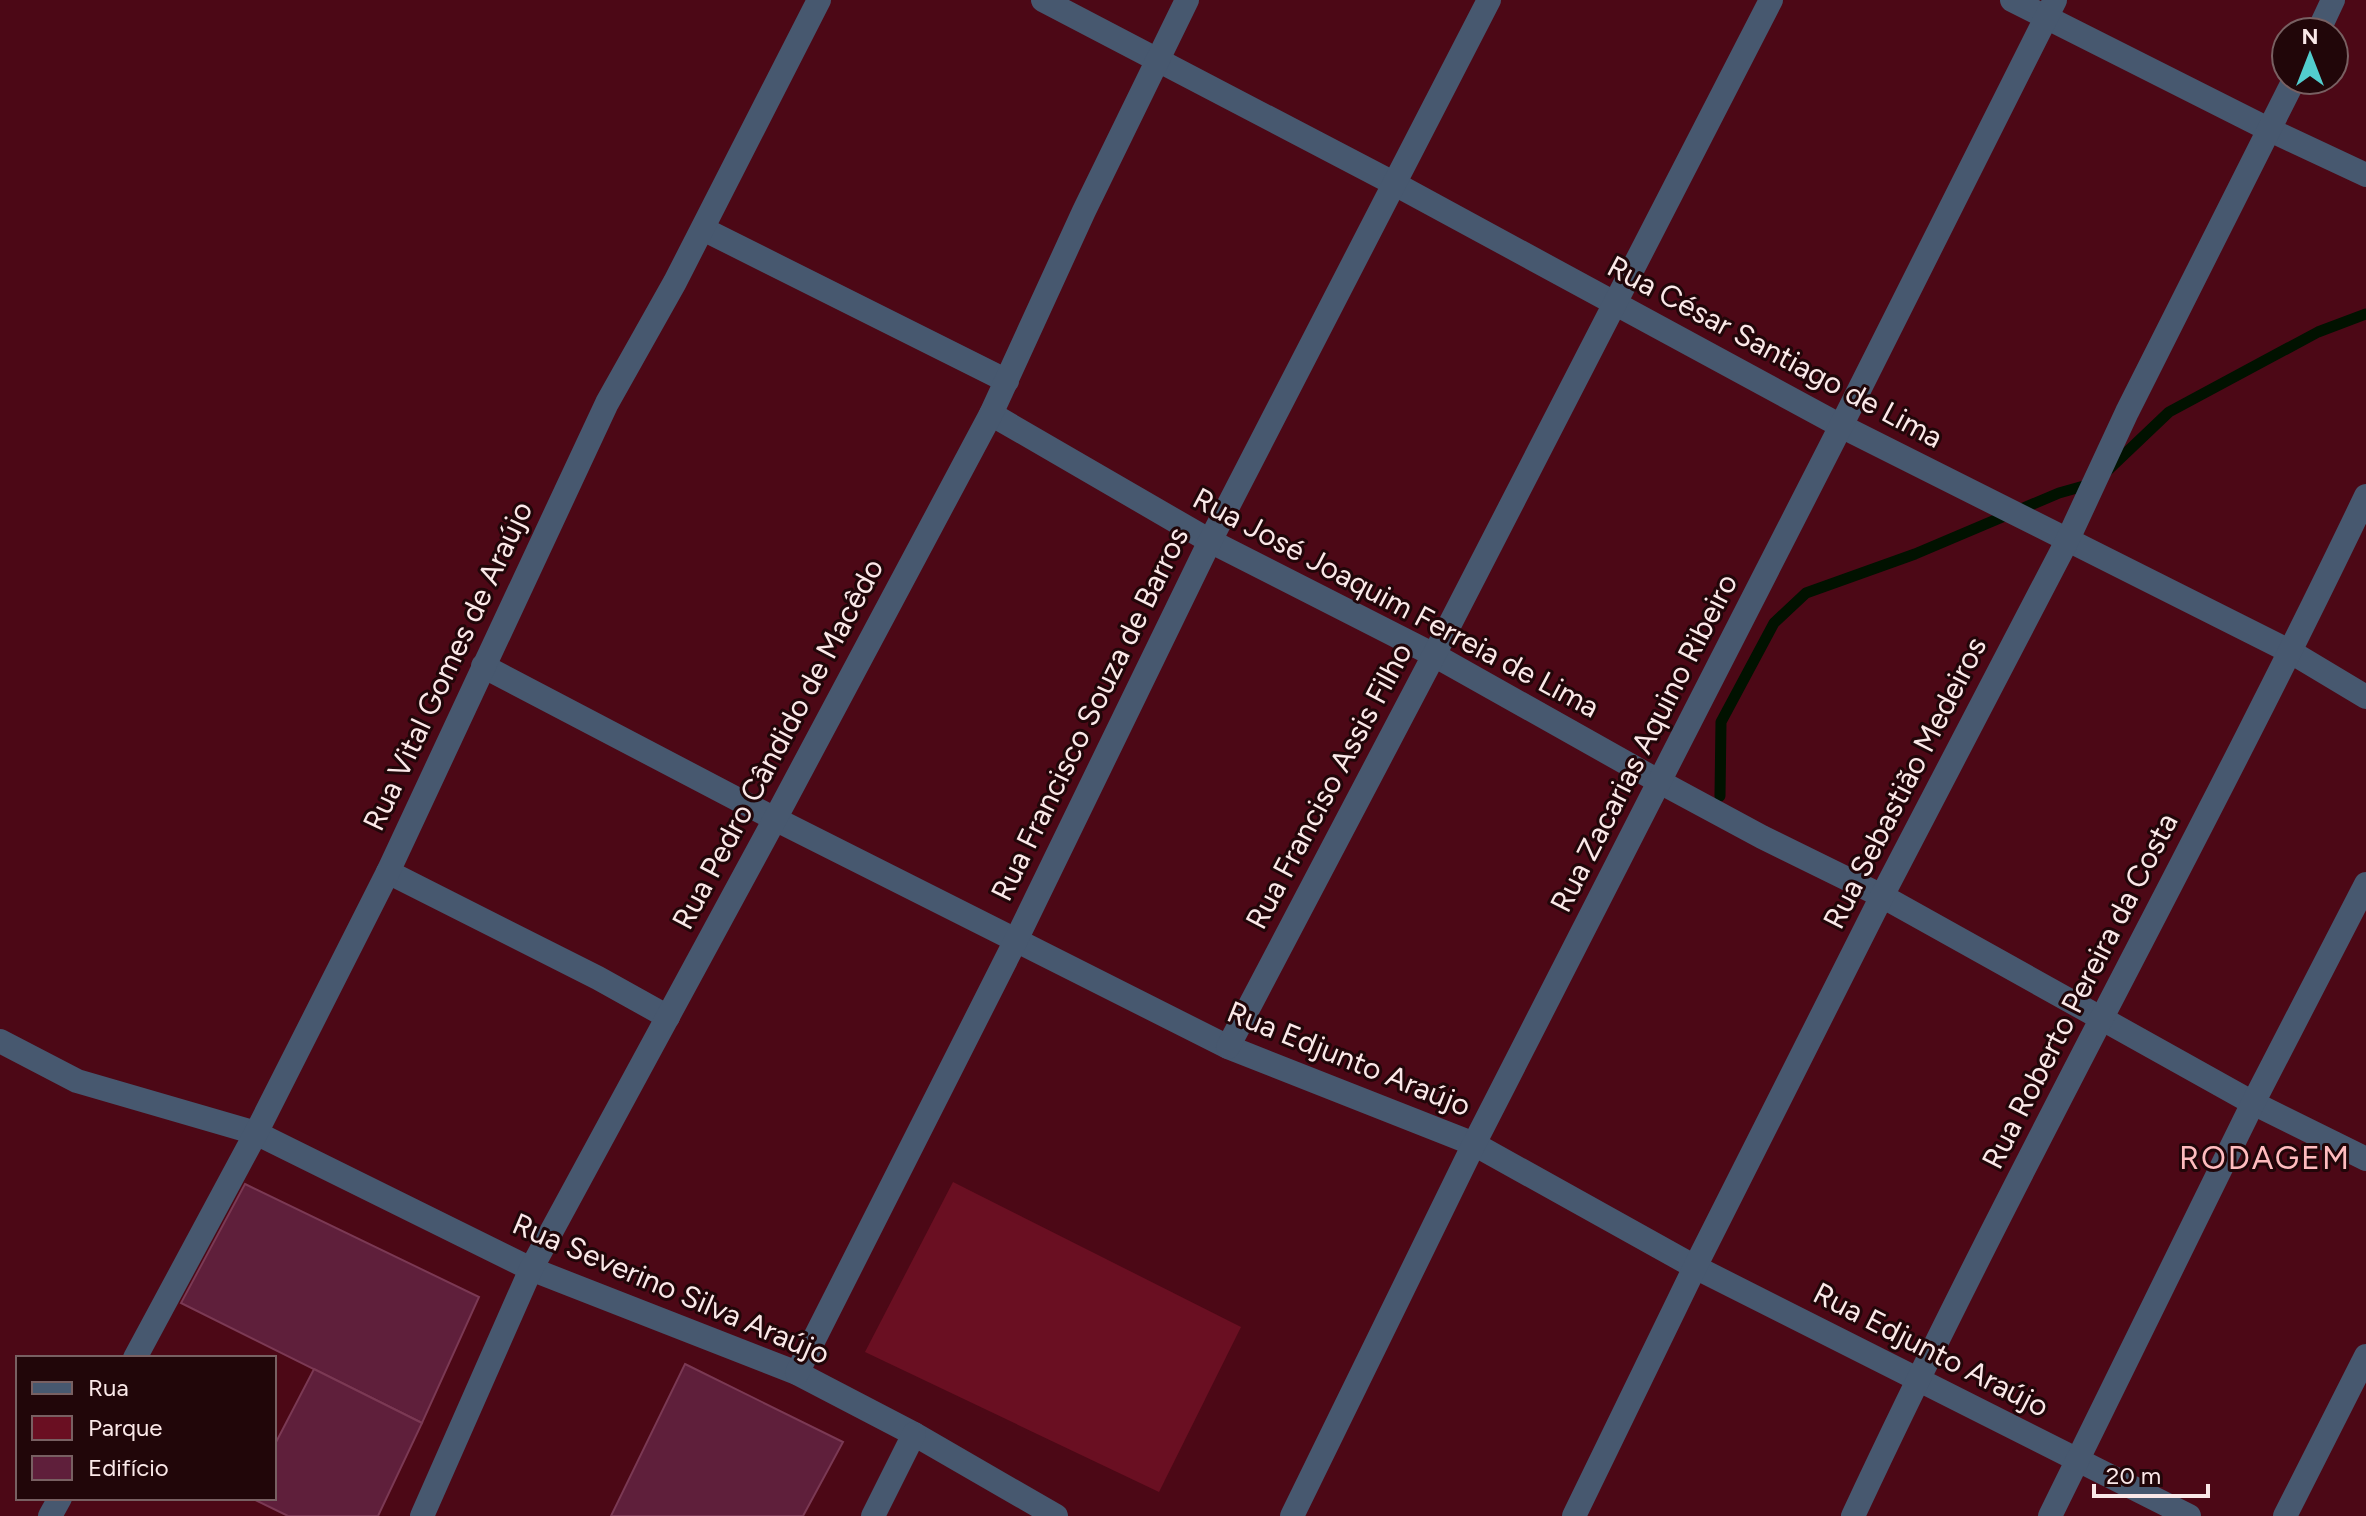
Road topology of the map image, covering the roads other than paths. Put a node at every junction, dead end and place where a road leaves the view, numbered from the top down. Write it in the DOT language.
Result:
graph roads {
  1 [pos="819,0"];
  2 [pos="1043,0"];
  3 [pos="1187,0"];
  4 [pos="1489,0"];
  5 [pos="1771,0"];
  6 [pos="2012,0"];
  7 [pos="2050,9"];
  8 [pos="1157,58"];
  9 [pos="2286,96"];
  10 [pos="2270,130"];
  11 [pos="2366,175"];
  12 [pos="1395,184"];
  13 [pos="703,229"];
  14 [pos="1614,301"];
  15 [pos="1007,381"];
  16 [pos="991,414"];
  17 [pos="1841,426"];
  18 [pos="2366,496"];
  19 [pos="2068,539"];
  20 [pos="1210,541"];
  21 [pos="2291,652"];
  22 [pos="1434,655"];
  23 [pos="483,666"];
  24 [pos="2366,697"];
  25 [pos="1660,782"];
  26 [pos="775,819"];
  27 [pos="388,872"];
  28 [pos="2366,884"];
  29 [pos="1882,896"];
  30 [pos="1016,940"];
  31 [pos="668,1017"];
  32 [pos="2102,1017"];
  33 [pos="0,1041"];
  34 [pos="1228,1047"];
  35 [pos="2253,1103"];
  36 [pos="256,1133"];
  37 [pos="1474,1144"];
  38 [pos="2366,1159"];
  39 [pos="1695,1267"];
  40 [pos="531,1269"];
  41 [pos="136,1356"];
  42 [pos="2366,1356"];
  43 [pos="797,1373"];
  44 [pos="1917,1379"];
  45 [pos="914,1434"];
  46 [pos="2078,1459"];
  47 [pos="422,1516"];
  48 [pos="873,1516"];
  49 [pos="1056,1516"];
  50 [pos="1292,1516"];
  51 [pos="1574,1516"];
  52 [pos="1853,1516"];
  53 [pos="2050,1516"];
  54 [pos="2189,1516"];
  55 [pos="2285,1516"];
  1 -- 13 [label="street, Rua Vital Gomes de Araújo"];
  2 -- 8 [label="street, Rua César Santiago de Lima"];
  3 -- 8 [label="street, Rua Pedro Cândido de Macêdo"];
  4 -- 12 [label="street, Rua Francisco Souza de Barros"];
  5 -- 14 [label="street, Rua Franciso Assis Filho"];
  6 -- 7 [label="street"];
  7 -- 10 [label="street"];
  7 -- 17 [label="street, Rua Zacarias Aquino Ribeiro"];
  8 -- 12 [label="street, Rua César Santiago de Lima"];
  8 -- 15 [label="street, Rua Pedro Cândido de Macêdo"];
  9 -- 10 [label="street, Rua Sebastião Medeiros"];
  10 -- 11 [label="street"];
  10 -- 19 [label="street, Rua Sebastião Medeiros"];
  12 -- 14 [label="street, Rua César Santiago de Lima"];
  12 -- 20 [label="street, Rua Francisco Souza de Barros"];
  13 -- 15 [label="street"];
  13 -- 23 [label="street, Rua Vital Gomes de Araújo"];
  14 -- 17 [label="street, Rua César Santiago de Lima"];
  14 -- 22 [label="street, Rua Franciso Assis Filho"];
  15 -- 16 [label="street, Rua Pedro Cândido de Macêdo"];
  16 -- 20 [label="street, Rua José Joaquim Ferreia de Lima"];
  16 -- 26 [label="street, Rua Pedro Cândido de Macêdo"];
  17 -- 19 [label="street, Rua César Santiago de Lima"];
  17 -- 25 [label="street, Rua Zacarias Aquino Ribeiro"];
  18 -- 21 [label="street, Rua Roberto Pereira da Costa"];
  19 -- 21 [label="street, Rua César Santiago de Lima"];
  19 -- 29 [label="street, Rua Sebastião Medeiros"];
  20 -- 22 [label="street, Rua José Joaquim Ferreia de Lima"];
  20 -- 30 [label="street, Rua Francisco Souza de Barros"];
  21 -- 24 [label="street, Rua César Santiago de Lima"];
  21 -- 32 [label="street, Rua Roberto Pereira da Costa"];
  22 -- 25 [label="street, Rua José Joaquim Ferreia de Lima"];
  22 -- 34 [label="street, Rua Franciso Assis Filho"];
  23 -- 26 [label="street, Rua Edjunto Araújo"];
  23 -- 27 [label="street, Rua Vital Gomes de Araújo"];
  25 -- 29 [label="street, Rua José Joaquim Ferreia de Lima"];
  25 -- 37 [label="street, Rua Zacarias Aquino Ribeiro"];
  26 -- 30 [label="street, Rua Edjunto Araújo"];
  26 -- 31 [label="street, Rua Pedro Cândido de Macêdo"];
  27 -- 31 [label="street"];
  27 -- 36 [label="street, Rua Vital Gomes de Araújo"];
  28 -- 35 [label="street"];
  29 -- 32 [label="street, Rua José Joaquim Ferreia de Lima"];
  29 -- 39 [label="street, Rua Sebastião Medeiros"];
  30 -- 34 [label="street, Rua Edjunto Araújo"];
  30 -- 43 [label="street, Rua Francisco Souza de Barros"];
  31 -- 40 [label="street, Rua Pedro Cândido de Macêdo"];
  32 -- 35 [label="street, Rua José Joaquim Ferreia de Lima"];
  32 -- 44 [label="street, Rua Roberto Pereira da Costa"];
  33 -- 36 [label="street, Rua Severino Silva Araújo"];
  34 -- 37 [label="street, Rua Edjunto Araújo"];
  35 -- 38 [label="street, Rua José Joaquim Ferreia de Lima"];
  35 -- 46 [label="street"];
  36 -- 40 [label="street, Rua Severino Silva Araújo"];
  36 -- 41 [label="street, Rua Vital Gomes de Araújo"];
  37 -- 39 [label="street, Rua Edjunto Araújo"];
  37 -- 50 [label="street, Rua Zacarias Aquino Ribeiro"];
  39 -- 44 [label="street, Rua Edjunto Araújo"];
  39 -- 51 [label="street, Rua Sebastião Medeiros"];
  40 -- 43 [label="street, Rua Severino Silva Araújo"];
  40 -- 47 [label="street, Rua Pedro Cândido de Macêdo"];
  42 -- 55 [label="street"];
  43 -- 45 [label="street, Rua Severino Silva Araújo"];
  44 -- 46 [label="street, Rua Edjunto Araújo"];
  44 -- 52 [label="street, Rua Roberto Pereira da Costa"];
  45 -- 48 [label="street"];
  45 -- 49 [label="street, Rua Severino Silva Araújo"];
  46 -- 53 [label="street"];
  46 -- 54 [label="street, Rua Edjunto Araújo"];
}
